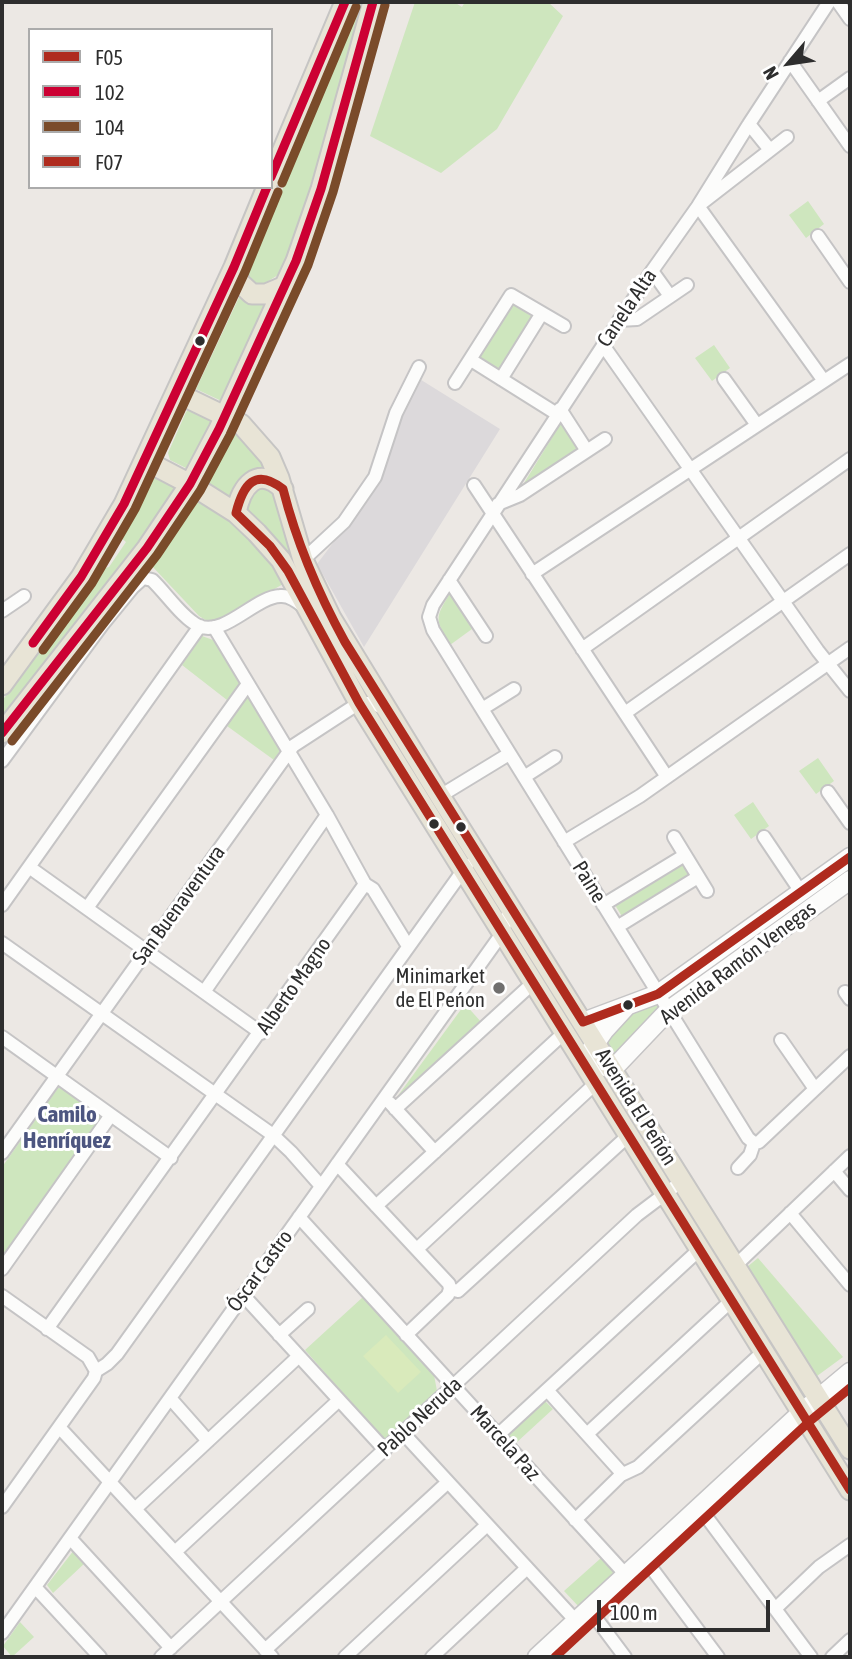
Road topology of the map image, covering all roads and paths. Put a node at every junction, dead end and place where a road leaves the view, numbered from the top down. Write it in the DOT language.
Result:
graph roads {
  1 [pos="345,2"];
  2 [pos="373,2"];
  3 [pos="829,2"];
  4 [pos="838,2"];
  5 [pos="850,19"];
  6 [pos="790,61"];
  7 [pos="850,78"];
  8 [pos="818,101"];
  9 [pos="748,124"];
  10 [pos="787,137"];
  11 [pos="850,146"];
  12 [pos="770,150"];
  13 [pos="273,173"];
  14 [pos="266,189"];
  15 [pos="698,206"];
  16 [pos="818,236"];
  17 [pos="234,267"];
  18 [pos="652,271"];
  19 [pos="850,282"];
  20 [pos="687,285"];
  21 [pos="285,286"];
  22 [pos="670,296"];
  23 [pos="542,313"];
  24 [pos="619,320"];
  25 [pos="564,326"];
  26 [pos="603,345"];
  27 [pos="471,360"];
  28 [pos="850,364"];
  29 [pos="419,367"];
  30 [pos="501,379"];
  31 [pos="724,379"];
  32 [pos="824,381"];
  33 [pos="455,383"];
  34 [pos="177,393"];
  35 [pos="559,411"];
  36 [pos="226,415"];
  37 [pos="757,425"];
  38 [pos="605,439"];
  39 [pos="587,451"];
  40 [pos="850,459"];
  41 [pos="146,461"];
  42 [pos="690,469"];
  43 [pos="190,484"];
  44 [pos="474,485"];
  45 [pos="283,489"];
  46 [pos="494,509"];
  47 [pos="236,513"];
  48 [pos="739,538"];
  49 [pos="850,554"];
  50 [pos="303,560"];
  51 [pos="532,574"];
  52 [pos="449,580"];
  53 [pos="24,596"];
  54 [pos="783,601"];
  55 [pos="308,610"];
  56 [pos="2,611"];
  57 [pos="429,617"];
  58 [pos="207,627"];
  59 [pos="486,636"];
  60 [pos="850,648"];
  61 [pos="582,649"];
  62 [pos="829,663"];
  63 [pos="248,684"];
  64 [pos="2,685"];
  65 [pos="514,689"];
  66 [pos="850,691"];
  67 [pos="359,704"];
  68 [pos="482,709"];
  69 [pos="387,710"];
  70 [pos="625,713"];
  71 [pos="2,733"];
  72 [pos="289,751"];
  73 [pos="509,754"];
  74 [pos="555,757"];
  75 [pos="2,761"];
  76 [pos="524,777"];
  77 [pos="667,777"];
  78 [pos="828,792"];
  79 [pos="440,796"];
  80 [pos="327,815"];
  81 [pos="850,823"];
  82 [pos="674,837"];
  83 [pos="764,837"];
  84 [pos="564,842"];
  85 [pos="476,853"];
  86 [pos="685,855"];
  87 [pos="850,857"];
  88 [pos="29,867"];
  89 [pos="463,871"];
  90 [pos="698,877"];
  91 [pos="850,880"];
  92 [pos="365,884"];
  93 [pos="707,891"];
  94 [pos="802,892"];
  95 [pos="2,905"];
  96 [pos="510,905"];
  97 [pos="603,905"];
  98 [pos="87,908"];
  99 [pos="617,927"];
  100 [pos="503,932"];
  101 [pos="2,943"];
  102 [pos="408,946"];
  103 [pos="146,951"];
  104 [pos="534,982"];
  105 [pos="204,992"];
  106 [pos="658,994"];
  107 [pos="626,1007"];
  108 [pos="669,1010"];
  109 [pos="101,1013"];
  110 [pos="583,1021"];
  111 [pos="565,1032"];
  112 [pos="261,1033"];
  113 [pos="2,1037"];
  114 [pos="781,1040"];
  115 [pos="596,1043"];
  116 [pos="850,1056"];
  117 [pos="583,1061"];
  118 [pos="613,1069"];
  119 [pos="57,1076"];
  120 [pos="596,1083"];
  121 [pos="815,1089"];
  122 [pos="216,1095"];
  123 [pos="384,1098"];
  124 [pos="395,1109"];
  125 [pos="111,1115"];
  126 [pos="273,1135"];
  127 [pos="629,1135"];
  128 [pos="754,1143"];
  129 [pos="435,1152"];
  130 [pos="2,1153"];
  131 [pos="850,1156"];
  132 [pos="171,1157"];
  133 [pos="337,1164"];
  134 [pos="738,1168"];
  135 [pos="834,1171"];
  136 [pos="682,1181"];
  137 [pos="321,1186"];
  138 [pos="850,1190"];
  139 [pos="665,1192"];
  140 [pos="376,1206"];
  141 [pos="790,1213"];
  142 [pos="299,1217"];
  143 [pos="416,1249"];
  144 [pos="700,1249"];
  145 [pos="736,1265"];
  146 [pos="2,1269"];
  147 [pos="850,1285"];
  148 [pos="450,1290"];
  149 [pos="243,1295"];
  150 [pos="2,1296"];
  151 [pos="732,1300"];
  152 [pos="308,1309"];
  153 [pos="47,1329"];
  154 [pos="279,1335"];
  155 [pos="406,1335"];
  156 [pos="764,1351"];
  157 [pos="299,1356"];
  158 [pos="96,1371"];
  159 [pos="850,1372"];
  160 [pos="453,1386"];
  161 [pos="547,1390"];
  162 [pos="170,1398"];
  163 [pos="819,1398"];
  164 [pos="340,1400"];
  165 [pos="802,1412"];
  166 [pos="59,1427"];
  167 [pos="403,1433"];
  168 [pos="587,1434"];
  169 [pos="498,1436"];
  170 [pos="208,1441"];
  171 [pos="850,1449"];
  172 [pos="385,1450"];
  173 [pos="621,1475"];
  174 [pos="110,1482"];
  175 [pos="448,1482"];
  176 [pos="850,1490"];
  177 [pos="2,1507"];
  178 [pos="699,1507"];
  179 [pos="135,1509"];
  180 [pos="575,1520"];
  181 [pos="487,1525"];
  182 [pos="70,1538"];
  183 [pos="850,1545"];
  184 [pos="175,1552"];
  185 [pos="644,1558"];
  186 [pos="527,1568"];
  187 [pos="626,1575"];
  188 [pos="35,1587"];
  189 [pos="220,1602"];
  190 [pos="775,1609"];
  191 [pos="582,1615"];
  192 [pos="2,1633"];
  193 [pos="850,1640"];
  194 [pos="171,1648"];
  195 [pos="268,1654"];
  196 [pos="100,1657"];
  197 [pos="161,1657"];
  198 [pos="345,1657"];
  199 [pos="432,1657"];
  200 [pos="537,1657"];
  201 [pos="625,1657"];
  202 [pos="718,1657"];
  203 [pos="811,1657"];
  204 [pos="832,1657"];
  1 -- 13 [label="main road"];
  2 -- 21 [label="main road"];
  3 -- 6 [label="street, Canela Alta"];
  4 -- 5 [label="street"];
  6 -- 8 [label="street"];
  6 -- 9 [label="street, Canela Alta"];
  7 -- 8 [label="street"];
  8 -- 11 [label="street"];
  9 -- 12 [label="street"];
  9 -- 15 [label="street, Canela Alta"];
  10 -- 12 [label="street"];
  12 -- 15 [label="street"];
  14 -- 17 [label="main road"];
  15 -- 18 [label="street, Canela Alta"];
  15 -- 32 [label="street"];
  16 -- 19 [label="street"];
  17 -- 21 [label="main road"];
  17 -- 34 [label="main road"];
  18 -- 22 [label="street"];
  18 -- 24 [label="street, Canela Alta"];
  20 -- 22 [label="street"];
  21 -- 36 [label="main road"];
  22 -- 24 [label="street"];
  23 -- 25 [label="street"];
  23 -- 27 [label="street"];
  23 -- 30 [label="street"];
  24 -- 26 [label="street, Canela Alta"];
  26 -- 35 [label="street, Canela Alta"];
  26 -- 42 [label="street"];
  27 -- 30 [label="street"];
  27 -- 33 [label="street"];
  28 -- 32 [label="street"];
  29 -- 50 [label="street"];
  30 -- 35 [label="street"];
  31 -- 37 [label="street"];
  32 -- 37 [label="street"];
  34 -- 36 [label="main road, Avenida El Peñón"];
  34 -- 41 [label="main road"];
  35 -- 39 [label="street"];
  35 -- 46 [label="street, Canela Alta"];
  36 -- 43 [label="main road"];
  36 -- 45 [label="main road, Avenida El Peñón"];
  37 -- 42 [label="street"];
  38 -- 39 [label="street"];
  39 -- 46 [label="street"];
  40 -- 48 [label="street"];
  41 -- 43 [label="main road, Avenida El Peñón"];
  41 -- 64 [label="main road"];
  42 -- 48 [label="street"];
  42 -- 51 [label="street"];
  43 -- 47 [label="main road, Avenida El Peñón"];
  43 -- 71 [label="main road"];
  44 -- 46 [label="street"];
  45 -- 47 [label="main road"];
  45 -- 50 [label="main road, Avenida El Peñón"];
  46 -- 51 [label="street"];
  46 -- 52 [label="street, Canela Alta"];
  47 -- 55 [label="main road, Avenida El Peñón"];
  48 -- 54 [label="street"];
  48 -- 61 [label="street"];
  49 -- 54 [label="street"];
  50 -- 69 [label="main road, Avenida El Peñón"];
  51 -- 61 [label="street"];
  52 -- 57 [label="street, Canela Alta"];
  52 -- 59 [label="street"];
  53 -- 56 [label="street"];
  54 -- 62 [label="street"];
  54 -- 70 [label="street"];
  55 -- 58 [label="street"];
  55 -- 67 [label="main road, Avenida El Peñón"];
  57 -- 68 [label="street, Paine"];
  58 -- 63 [label="street"];
  58 -- 75 [label="street"];
  58 -- 88 [label="street"];
  60 -- 62 [label="street"];
  61 -- 70 [label="street"];
  62 -- 66 [label="street"];
  62 -- 77 [label="street"];
  63 -- 72 [label="street"];
  63 -- 98 [label="street"];
  65 -- 68 [label="street"];
  67 -- 69 [label="street"];
  67 -- 72 [label="street, San Buenaventura"];
  67 -- 89 [label="main road, Avenida El Peñón"];
  68 -- 73 [label="street, Paine"];
  69 -- 79 [label="main road, Avenida El Peñón"];
  70 -- 77 [label="street"];
  72 -- 80 [label="street"];
  72 -- 103 [label="street, San Buenaventura"];
  73 -- 76 [label="street, Paine"];
  73 -- 79 [label="street"];
  74 -- 76 [label="street"];
  76 -- 84 [label="street, Paine"];
  77 -- 84 [label="street"];
  78 -- 81 [label="street"];
  79 -- 85 [label="main road, Avenida El Peñón"];
  80 -- 92 [label="street"];
  80 -- 105 [label="street"];
  82 -- 86 [label="street"];
  83 -- 94 [label="street"];
  84 -- 97 [label="street, Paine"];
  85 -- 89 [label="street"];
  85 -- 96 [label="main road, Avenida El Peñón"];
  86 -- 90 [label="street"];
  86 -- 97 [label="street"];
  87 -- 94 [label="street, Avenida Ramón Venegas"];
  88 -- 95 [label="street"];
  88 -- 98 [label="street"];
  89 -- 100 [label="main road, Avenida El Peñón"];
  89 -- 102 [label="street"];
  90 -- 93 [label="street"];
  90 -- 99 [label="street"];
  91 -- 108 [label="street, Avenida Ramón Venegas"];
  92 -- 102 [label="street"];
  92 -- 112 [label="street, Alberto Magno"];
  94 -- 106 [label="street, Avenida Ramón Venegas"];
  96 -- 100 [label="street, Óscar Castro"];
  96 -- 110 [label="main road, Avenida El Peñón"];
  97 -- 99 [label="street, Paine"];
  98 -- 103 [label="street"];
  99 -- 106 [label="street, Paine"];
  100 -- 104 [label="main road, Avenida El Peñón"];
  100 -- 123 [label="street, Óscar Castro"];
  101 -- 109 [label="street"];
  102 -- 126 [label="street"];
  103 -- 105 [label="street"];
  103 -- 109 [label="street, San Buenaventura"];
  104 -- 111 [label="main road, Avenida El Peñón"];
  104 -- 124 [label="street"];
  105 -- 112 [label="street"];
  106 -- 107 [label="street, Avenida Ramón Venegas"];
  106 -- 108 [label="street, Paine"];
  107 -- 110 [label="street, Avenida Ramón Venegas"];
  107 -- 115 [label="street, Avenida Ramón Venegas"];
  108 -- 118 [label="street, Avenida Ramón Venegas"];
  108 -- 128 [label="street, Paine"];
  109 -- 119 [label="street, San Buenaventura"];
  109 -- 122 [label="street"];
  110 -- 115 [label="main road, Avenida El Peñón"];
  111 -- 117 [label="main road, Avenida El Peñón"];
  111 -- 129 [label="street"];
  112 -- 122 [label="street, Alberto Magno"];
  113 -- 119 [label="street"];
  114 -- 121 [label="street"];
  115 -- 117 [label="street, Avenida Ramón Venegas"];
  115 -- 118 [label="main road, Avenida El Peñón"];
  116 -- 121 [label="street"];
  117 -- 118 [label="street"];
  117 -- 120 [label="main road, Avenida El Peñón"];
  118 -- 136 [label="main road, Avenida El Peñón"];
  119 -- 125 [label="street"];
  119 -- 130 [label="street, San Buenaventura"];
  120 -- 127 [label="main road, Avenida El Peñón"];
  120 -- 143 [label="street"];
  121 -- 128 [label="street"];
  122 -- 126 [label="street"];
  122 -- 132 [label="street, Alberto Magno"];
  123 -- 124 [label="street"];
  123 -- 133 [label="street, Óscar Castro"];
  124 -- 129 [label="street"];
  125 -- 132 [label="street"];
  125 -- 146 [label="street"];
  126 -- 137 [label="street"];
  126 -- 158 [label="street"];
  127 -- 139 [label="main road, Avenida El Peñón"];
  127 -- 148 [label="street"];
  128 -- 134 [label="street"];
  129 -- 140 [label="street"];
  131 -- 135 [label="street"];
  132 -- 153 [label="street, Alberto Magno"];
  133 -- 137 [label="street, Óscar Castro"];
  133 -- 140 [label="street"];
  135 -- 138 [label="street"];
  135 -- 141 [label="street"];
  136 -- 139 [label="street, Pablo Neruda"];
  136 -- 145 [label="main road, Avenida El Peñón"];
  137 -- 142 [label="street, Óscar Castro"];
  139 -- 144 [label="main road, Avenida El Peñón"];
  139 -- 160 [label="street, Pablo Neruda"];
  140 -- 143 [label="street"];
  141 -- 145 [label="street"];
  141 -- 147 [label="street"];
  142 -- 149 [label="street, Óscar Castro"];
  142 -- 155 [label="street, Marcela Paz"];
  143 -- 148 [label="street"];
  144 -- 151 [label="main road, Avenida El Peñón"];
  144 -- 161 [label="street"];
  145 -- 163 [label="main road, Avenida El Peñón"];
  148 -- 155 [label="street"];
  149 -- 154 [label="street"];
  149 -- 162 [label="street, Óscar Castro"];
  150 -- 153 [label="street"];
  151 -- 156 [label="main road, Avenida El Peñón"];
  151 -- 168 [label="street"];
  152 -- 154 [label="street"];
  153 -- 158 [label="street"];
  154 -- 157 [label="street"];
  155 -- 160 [label="street, Marcela Paz"];
  156 -- 165 [label="main road, Avenida El Peñón"];
  156 -- 173 [label="street"];
  157 -- 164 [label="street"];
  157 -- 170 [label="street"];
  158 -- 166 [label="street"];
  159 -- 163 [label="street"];
  160 -- 167 [label="street, Pablo Neruda"];
  160 -- 169 [label="street, Marcela Paz"];
  161 -- 168 [label="street"];
  161 -- 169 [label="street"];
  162 -- 170 [label="street"];
  162 -- 174 [label="street, Óscar Castro"];
  163 -- 165 [label="street"];
  163 -- 171 [label="main road, Avenida El Peñón"];
  164 -- 172 [label="street"];
  164 -- 184 [label="street"];
  165 -- 176 [label="main road, Avenida El Peñón"];
  165 -- 178 [label="street"];
  166 -- 174 [label="street"];
  166 -- 177 [label="street"];
  167 -- 172 [label="street, Pablo Neruda"];
  167 -- 175 [label="street"];
  168 -- 173 [label="street"];
  169 -- 180 [label="street, Marcela Paz"];
  170 -- 179 [label="street"];
  172 -- 189 [label="street, Pablo Neruda"];
  173 -- 180 [label="street"];
  174 -- 179 [label="street"];
  174 -- 182 [label="street, Óscar Castro"];
  175 -- 181 [label="street"];
  175 -- 195 [label="street"];
  178 -- 185 [label="street"];
  178 -- 190 [label="street"];
  179 -- 184 [label="street"];
  180 -- 187 [label="street, Marcela Paz"];
  181 -- 186 [label="street"];
  181 -- 198 [label="street"];
  182 -- 188 [label="street, Óscar Castro"];
  182 -- 194 [label="street"];
  183 -- 190 [label="street"];
  184 -- 189 [label="street"];
  185 -- 187 [label="street"];
  185 -- 202 [label="street"];
  186 -- 191 [label="street"];
  186 -- 199 [label="street"];
  187 -- 191 [label="street"];
  188 -- 192 [label="street, Óscar Castro"];
  188 -- 196 [label="street"];
  189 -- 194 [label="street, Pablo Neruda"];
  189 -- 195 [label="street"];
  190 -- 203 [label="street"];
  191 -- 200 [label="street"];
  191 -- 201 [label="street"];
  193 -- 204 [label="street"];
  194 -- 197 [label="street, Pablo Neruda"];
}
